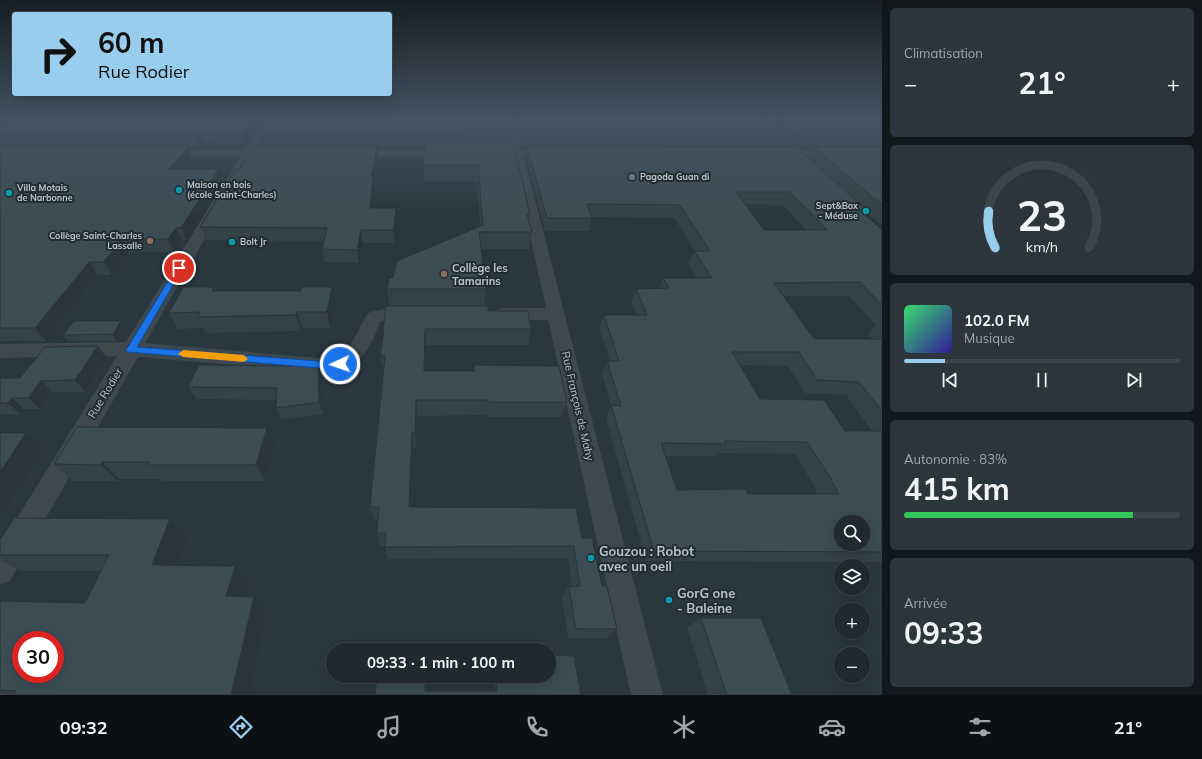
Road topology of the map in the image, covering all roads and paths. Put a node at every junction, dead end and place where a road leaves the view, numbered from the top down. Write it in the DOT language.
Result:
graph roads {
  1 [pos="789,150"];
  2 [pos="149,152"];
  3 [pos="248,153"];
  4 [pos="296,153"];
  5 [pos="335,153"];
  6 [pos="518,153"];
  7 [pos="568,153"];
  8 [pos="758,153"];
  9 [pos="792,153"];
  10 [pos="882,153"];
  11 [pos="810,170"];
  12 [pos="431,314"];
  13 [pos="486,314"];
  14 [pos="556,314"];
  15 [pos="131,350"];
  16 [pos="0,352"];
  17 [pos="0,571"];
  18 [pos="647,695"];
  1 -- 9 [label="street"];
  2 -- 3 [label="street"];
  3 -- 4 [label="street"];
  3 -- 15 [label="street, Rue Rodier"];
  5 -- 6 [label="street"];
  6 -- 7 [label="street"];
  6 -- 14 [label="street, Rue François de Mahy"];
  8 -- 9 [label="street"];
  9 -- 10 [label="street"];
  9 -- 11 [label="street"];
  12 -- 15 [label="street"];
  13 -- 14 [label="street"];
  14 -- 18 [label="street, Rue François de Mahy"];
  15 -- 16 [label="street"];
  15 -- 17 [label="street, Rue Rodier"];
}
